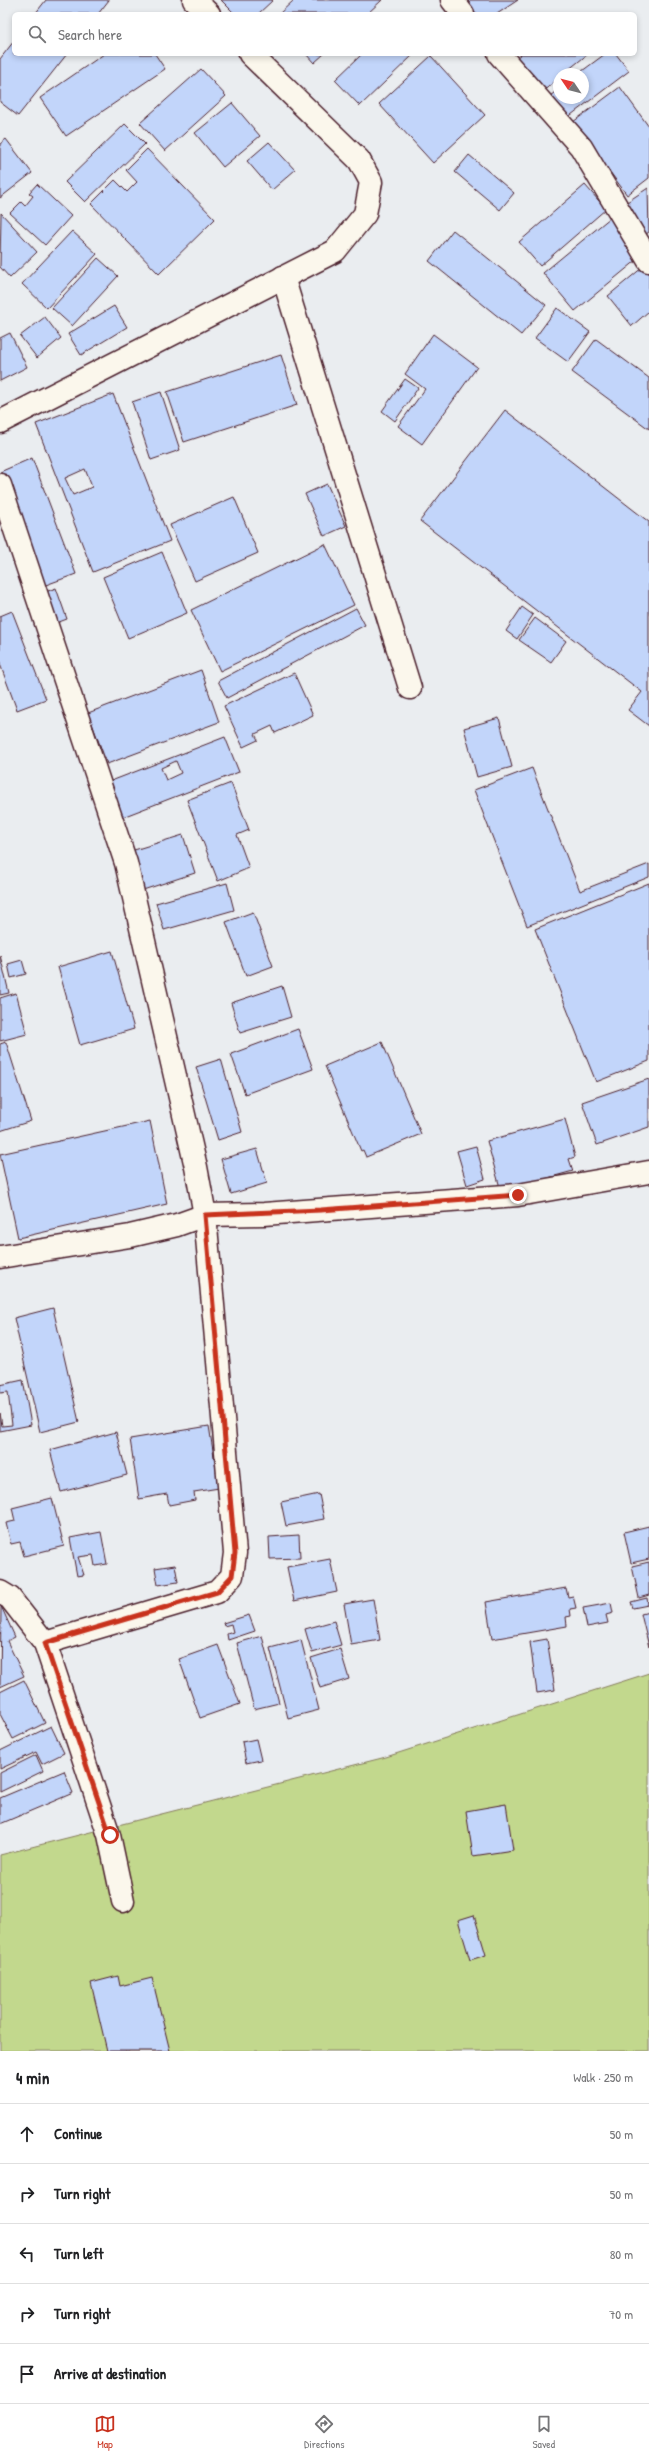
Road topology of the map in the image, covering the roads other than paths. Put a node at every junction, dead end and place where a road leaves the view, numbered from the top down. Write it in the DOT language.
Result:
graph roads {
  1 [pos="194,0"];
  2 [pos="452,0"];
  3 [pos="207,12"];
  4 [pos="461,12"];
  5 [pos="252,56"];
  6 [pos="501,56"];
  7 [pos="649,261"];
  8 [pos="284,277"];
  9 [pos="0,422"];
  10 [pos="0,485"];
  11 [pos="410,688"];
  12 [pos="649,1172"];
  13 [pos="205,1215"];
  14 [pos="0,1257"];
  15 [pos="0,1592"];
  16 [pos="45,1643"];
  17 [pos="123,1901"];
  1 -- 3 [label="street"];
  2 -- 4 [label="street"];
  5 -- 8 [label="street"];
  6 -- 7 [label="street"];
  8 -- 9 [label="street"];
  8 -- 11 [label="street"];
  10 -- 13 [label="street"];
  12 -- 13 [label="street"];
  13 -- 14 [label="street"];
  13 -- 16 [label="street"];
  15 -- 16 [label="street"];
  16 -- 17 [label="street"];
}
